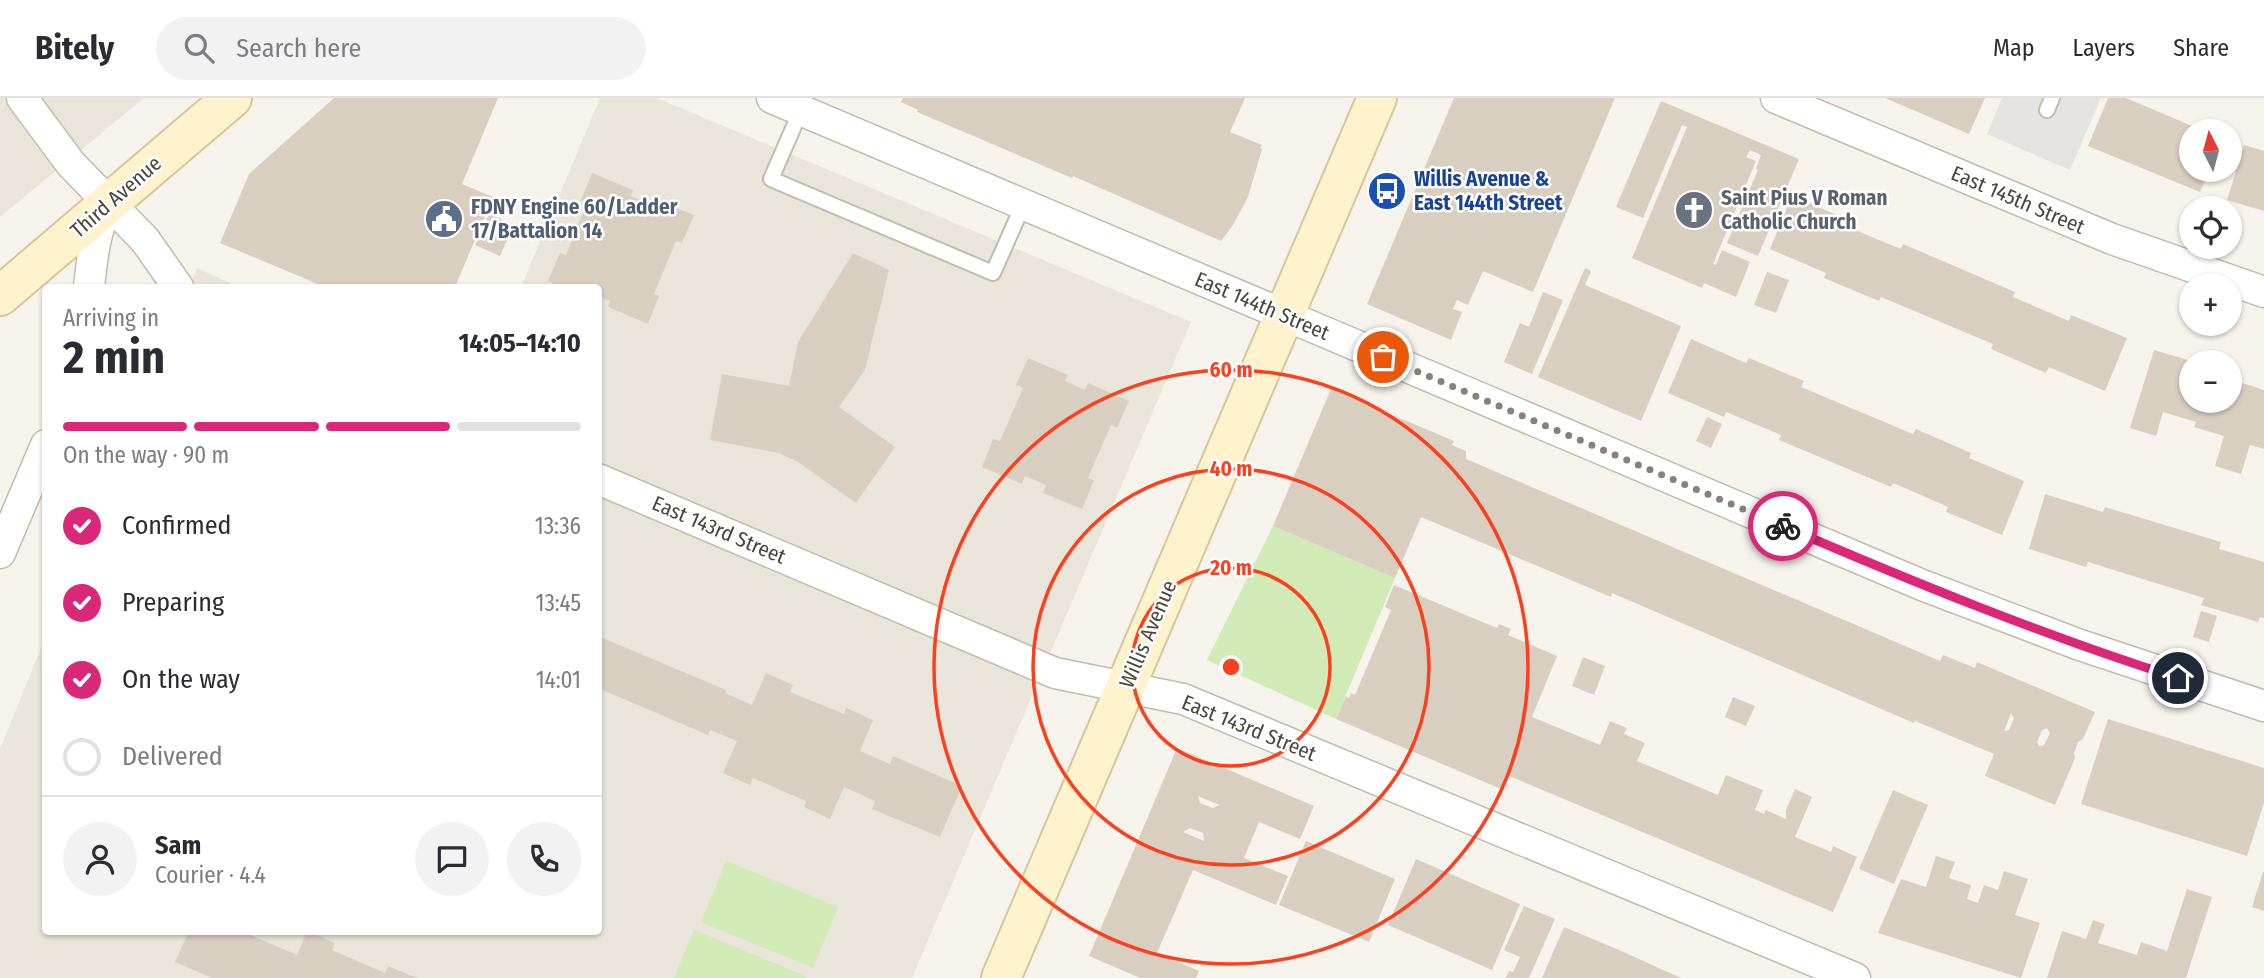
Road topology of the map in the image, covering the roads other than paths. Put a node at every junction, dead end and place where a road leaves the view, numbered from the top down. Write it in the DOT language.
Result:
graph roads {
  1 [pos="22,98"];
  2 [pos="232,98"];
  3 [pos="772,98"];
  4 [pos="1377,98"];
  5 [pos="1776,98"];
  6 [pos="801,110"];
  7 [pos="109,203"];
  8 [pos="1023,205"];
  9 [pos="89,284"];
  10 [pos="176,284"];
  11 [pos="2264,292"];
  12 [pos="0,296"];
  13 [pos="1284,315"];
  14 [pos="42,453"];
  15 [pos="602,481"];
  16 [pos="0,553"];
  17 [pos="1126,688"];
  18 [pos="2264,706"];
  19 [pos="1001,978"];
  20 [pos="1855,978"];
  1 -- 7 [label="street"];
  2 -- 7 [label="main road, Third Avenue"];
  3 -- 6 [label="street, East 144th Street"];
  4 -- 13 [label="main road, Willis Avenue"];
  5 -- 11 [label="street, East 145th Street"];
  6 -- 8 [label="street, East 144th Street"];
  6 -- 8 [label="lane"];
  7 -- 9 [label="street"];
  7 -- 10 [label="street"];
  7 -- 12 [label="main road, Third Avenue"];
  8 -- 13 [label="street, East 144th Street"];
  13 -- 17 [label="main road, Willis Avenue"];
  13 -- 18 [label="street, East 144th Street"];
  14 -- 16 [label="street"];
  15 -- 17 [label="street, East 143rd Street"];
  17 -- 19 [label="main road, Willis Avenue"];
  17 -- 20 [label="street, East 143rd Street"];
}
